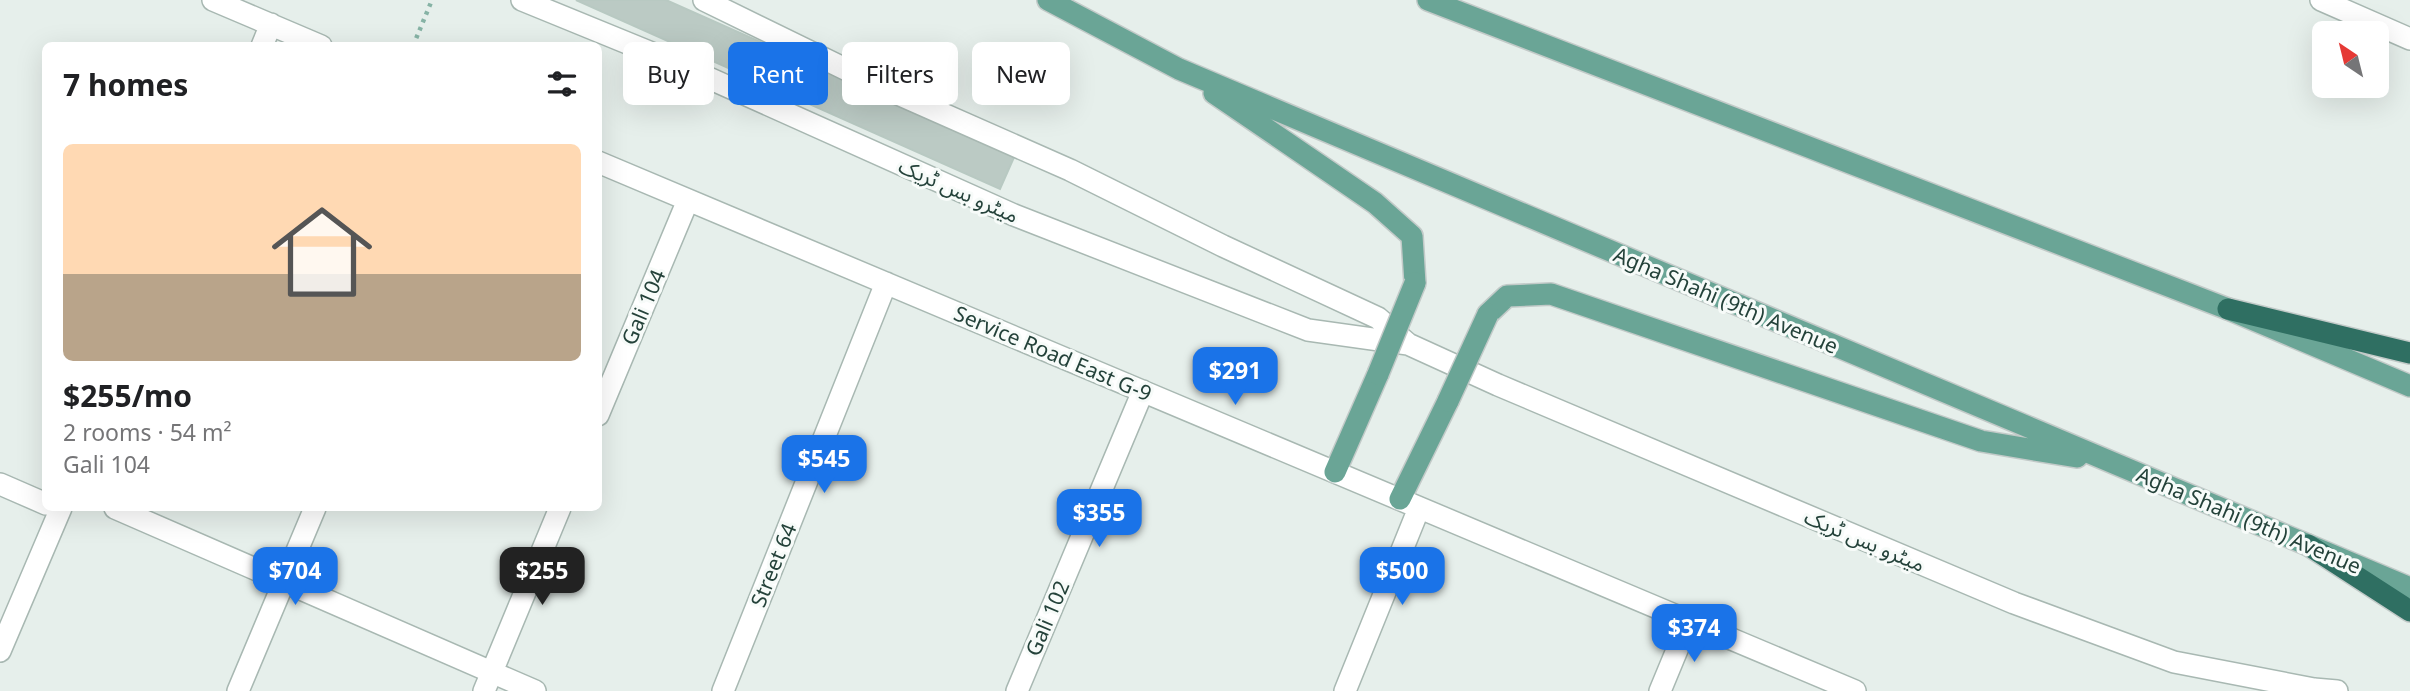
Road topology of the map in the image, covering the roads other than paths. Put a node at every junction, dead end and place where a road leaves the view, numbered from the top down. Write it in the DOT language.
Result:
graph roads {
  1 [pos="214,0"];
  2 [pos="522,0"];
  3 [pos="704,0"];
  4 [pos="1048,0"];
  5 [pos="1428,0"];
  6 [pos="2321,0"];
  7 [pos="271,24"];
  8 [pos="2410,38"];
  9 [pos="264,42"];
  10 [pos="312,42"];
  11 [pos="1179,69"];
  12 [pos="602,164"];
  13 [pos="688,200"];
  14 [pos="886,283"];
  15 [pos="2228,309"];
  16 [pos="1408,344"];
  17 [pos="2410,353"];
  18 [pos="2410,386"];
  19 [pos="1143,391"];
  20 [pos="602,405"];
  21 [pos="2110,462"];
  22 [pos="1335,472"];
  23 [pos="0,484"];
  24 [pos="42,502"];
  25 [pos="1410,504"];
  26 [pos="53,511"];
  27 [pos="122,511"];
  28 [pos="314,511"];
  29 [pos="559,511"];
  30 [pos="2308,545"];
  31 [pos="284,580"];
  32 [pos="2410,588"];
  33 [pos="2410,611"];
  34 [pos="1689,621"];
  35 [pos="0,652"];
  36 [pos="488,682"];
  37 [pos="238,691"];
  38 [pos="535,691"];
  39 [pos="723,691"];
  40 [pos="1017,691"];
  41 [pos="1345,691"];
  42 [pos="1660,691"];
  43 [pos="1855,691"];
  44 [pos="2337,691"];
  1 -- 7 [label="street"];
  2 -- 16 [label="street, میٹرو بس ٹریک"];
  3 -- 16 [label="street, میٹرو بس ٹریک"];
  4 -- 11 [label="main road, Agha Shahi (9th) Avenue"];
  5 -- 15 [label="main road"];
  6 -- 8 [label="street"];
  7 -- 9 [label="street"];
  7 -- 10 [label="street"];
  11 -- 21 [label="main road, Agha Shahi (9th) Avenue"];
  11 -- 22 [label="main road, bridge"];
  12 -- 13 [label="street, Service Road East G-9"];
  13 -- 14 [label="street, Service Road East G-9"];
  13 -- 20 [label="street, Gali 104"];
  14 -- 19 [label="street, Service Road East G-9"];
  14 -- 39 [label="street, Street 64"];
  15 -- 17 [label="highway"];
  15 -- 18 [label="main road"];
  16 -- 44 [label="street, میٹرو بس ٹریک"];
  19 -- 22 [label="street, Service Road East G-9"];
  19 -- 40 [label="street, Gali 102"];
  21 -- 25 [label="main road, bridge"];
  21 -- 30 [label="main road, Agha Shahi (9th) Avenue"];
  22 -- 25 [label="street, Service Road East G-9"];
  23 -- 24 [label="street"];
  25 -- 34 [label="street, Service Road East G-9"];
  25 -- 41 [label="street"];
  26 -- 35 [label="street"];
  27 -- 31 [label="street"];
  28 -- 31 [label="street"];
  29 -- 36 [label="street"];
  30 -- 32 [label="main road, Agha Shahi (9th) Avenue"];
  30 -- 33 [label="highway"];
  31 -- 36 [label="street"];
  31 -- 37 [label="street"];
  34 -- 42 [label="street"];
  34 -- 43 [label="street, Service Road East G-9"];
  36 -- 38 [label="street"];
}
